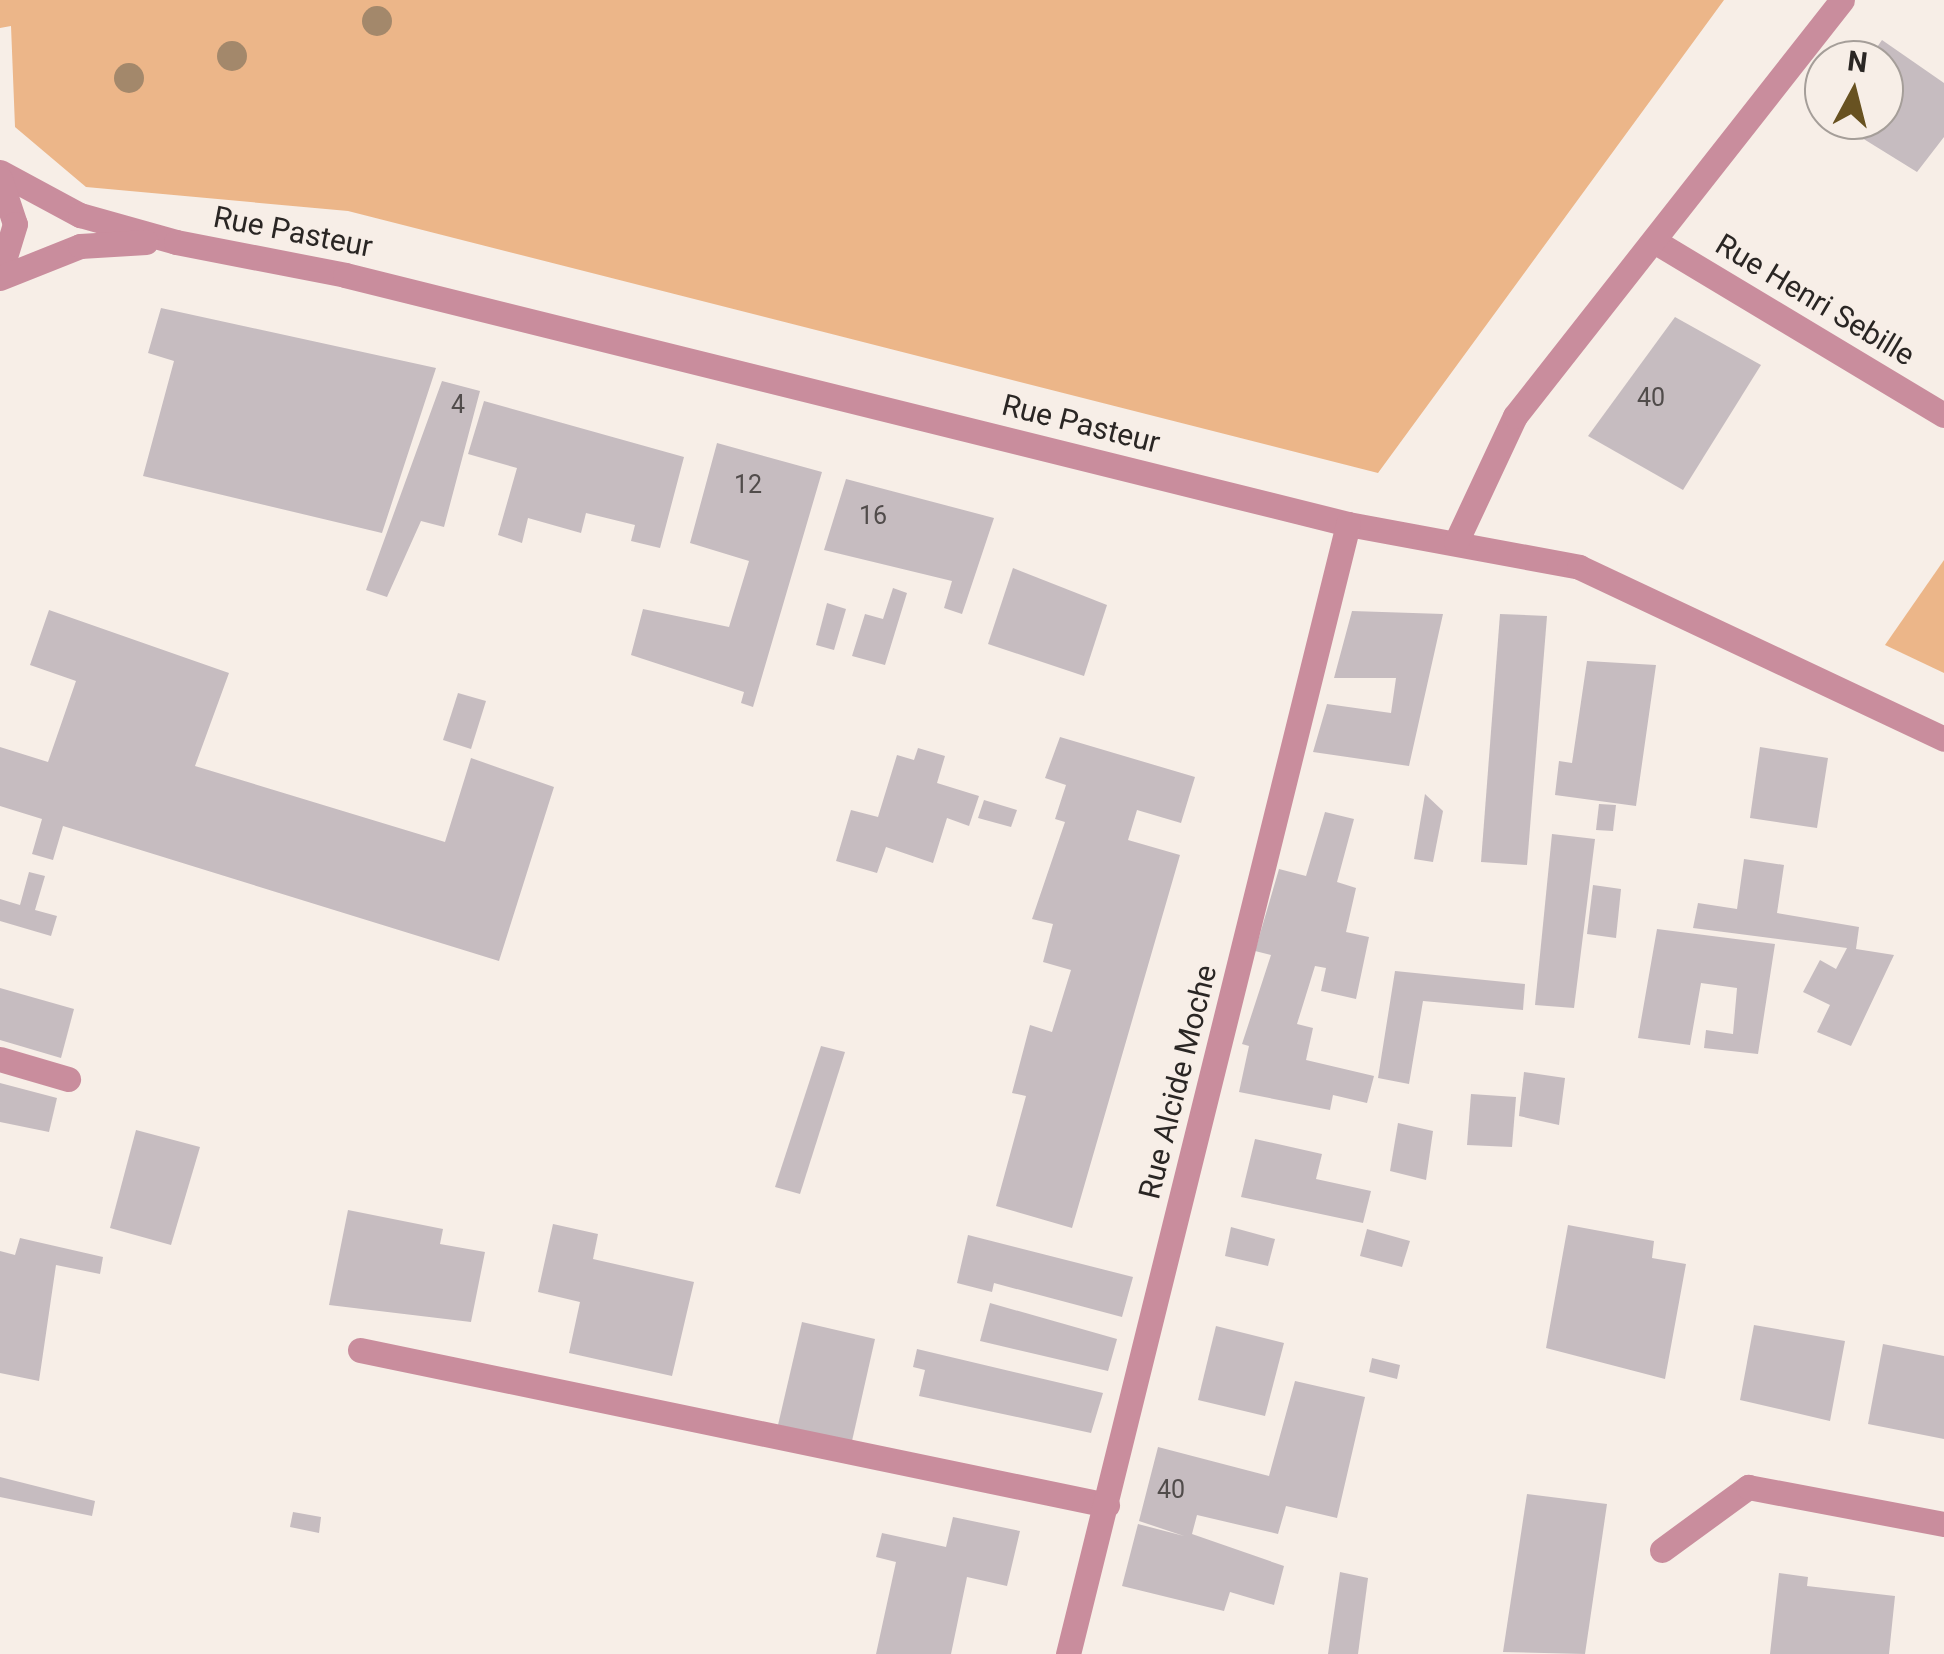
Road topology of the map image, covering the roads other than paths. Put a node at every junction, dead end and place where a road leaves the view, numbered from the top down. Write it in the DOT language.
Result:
graph roads {
  1 [pos="1842,0"];
  2 [pos="0,176"];
  3 [pos="1654,241"];
  4 [pos="176,242"];
  5 [pos="0,275"];
  6 [pos="1944,414"];
  7 [pos="1348,524"];
  8 [pos="1456,542"];
  9 [pos="1944,740"];
  10 [pos="0,1059"];
  11 [pos="68,1079"];
  12 [pos="360,1350"];
  13 [pos="1108,1505"];
  14 [pos="1944,1524"];
  15 [pos="1662,1550"];
  16 [pos="1068,1654"];
  1 -- 3 [label="street"];
  2 -- 4 [label="street, Rue Pasteur"];
  2 -- 5 [label="street"];
  3 -- 6 [label="street, Rue Henri Sebille"];
  3 -- 8 [label="street"];
  4 -- 5 [label="street, Rue Pasteur"];
  4 -- 7 [label="street, Rue Pasteur"];
  7 -- 8 [label="street, Rue Pasteur"];
  7 -- 13 [label="street, Rue Alcide Moche"];
  8 -- 9 [label="street, Rue Pasteur"];
  10 -- 11 [label="street"];
  12 -- 13 [label="street"];
  13 -- 16 [label="street, Rue Alcide Moche"];
  14 -- 15 [label="street"];
}
